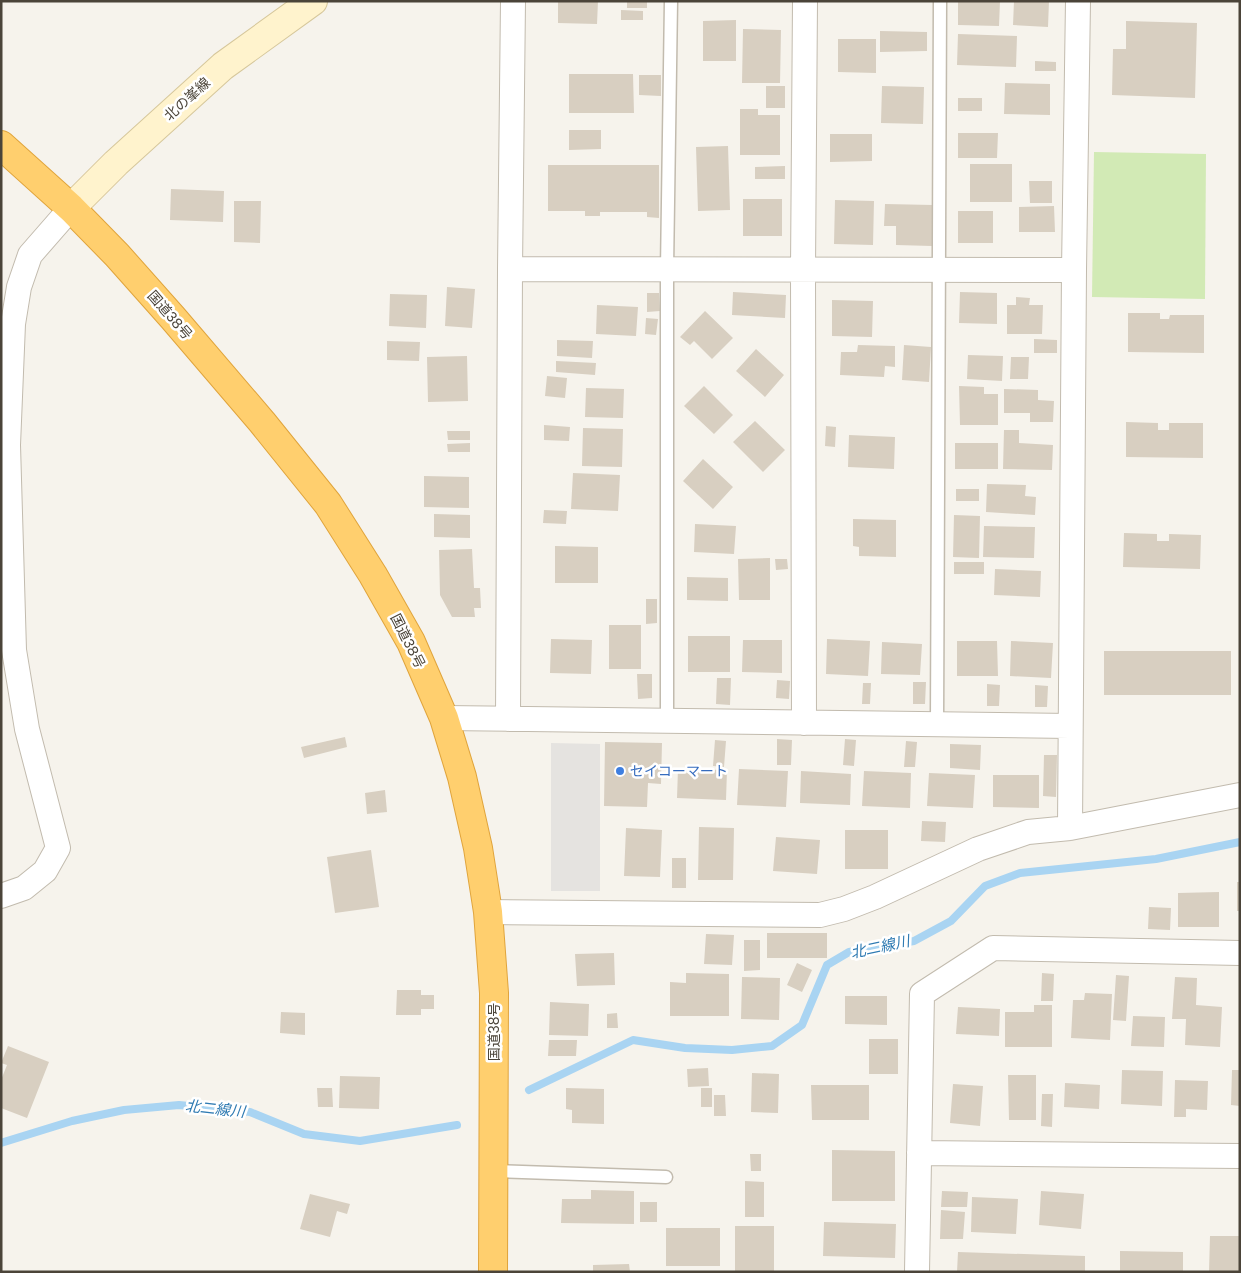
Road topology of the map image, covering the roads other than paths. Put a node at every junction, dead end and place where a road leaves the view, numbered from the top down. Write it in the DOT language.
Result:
graph roads {
  1 [pos="313,1"];
  2 [pos="513,1"];
  3 [pos="672,1"];
  4 [pos="805,1"];
  5 [pos="940,1"];
  6 [pos="1078,1"];
  7 [pos="1,145"];
  8 [pos="71,208"];
  9 [pos="510,269"];
  10 [pos="667,269"];
  11 [pos="803,270"];
  12 [pos="939,270"];
  13 [pos="1074,270"];
  14 [pos="4,445"];
  15 [pos="444,718"];
  16 [pos="508,719"];
  17 [pos="667,721"];
  18 [pos="804,723"];
  19 [pos="937,724"];
  20 [pos="1070,726"];
  21 [pos="1240,795"];
  22 [pos="1070,828"];
  23 [pos="1,896"];
  24 [pos="488,912"];
  25 [pos="1240,954"];
  26 [pos="919,1153"];
  27 [pos="1240,1156"];
  28 [pos="493,1170"];
  29 [pos="666,1176"];
  30 [pos="493,1272"];
  31 [pos="917,1272"];
  1 -- 8 [label="main road, 北の峯線"];
  2 -- 9 [label="street"];
  3 -- 10 [label="lane"];
  4 -- 11 [label="street"];
  5 -- 12 [label="lane"];
  6 -- 13 [label="street"];
  7 -- 8 [label="highway, 国道38号"];
  8 -- 14 [label="street"];
  8 -- 15 [label="highway, 国道38号"];
  9 -- 10 [label="street"];
  9 -- 16 [label="street"];
  10 -- 11 [label="street"];
  10 -- 17 [label="lane"];
  11 -- 12 [label="street"];
  11 -- 18 [label="street"];
  12 -- 13 [label="street"];
  12 -- 19 [label="lane"];
  13 -- 20 [label="street"];
  14 -- 23 [label="street"];
  15 -- 16 [label="street"];
  15 -- 24 [label="highway, 国道38号"];
  16 -- 17 [label="street"];
  17 -- 18 [label="street"];
  18 -- 19 [label="street"];
  19 -- 20 [label="street"];
  20 -- 22 [label="street"];
  21 -- 22 [label="street"];
  22 -- 24 [label="street"];
  24 -- 28 [label="highway, 国道38号"];
  25 -- 26 [label="street"];
  26 -- 27 [label="street"];
  26 -- 31 [label="street"];
  28 -- 29 [label="lane"];
  28 -- 30 [label="highway, 国道38号"];
}
